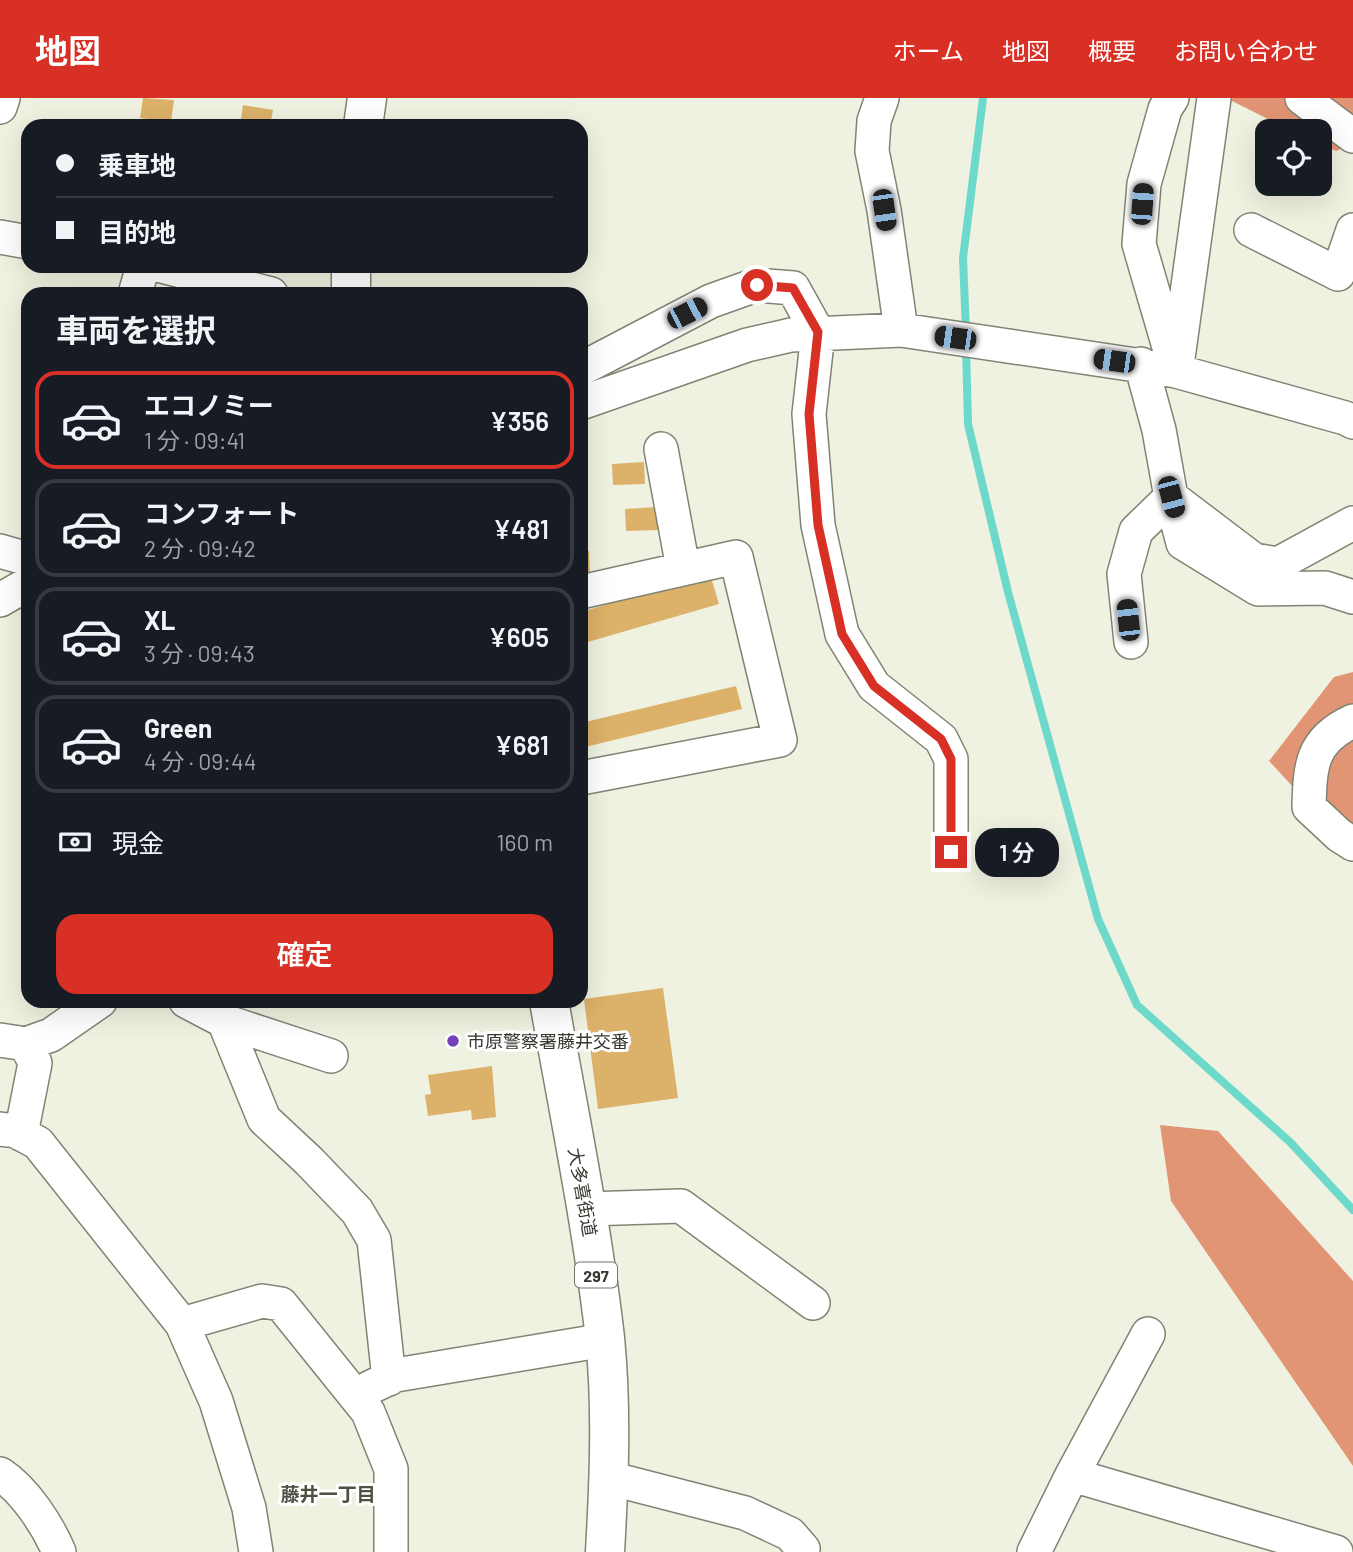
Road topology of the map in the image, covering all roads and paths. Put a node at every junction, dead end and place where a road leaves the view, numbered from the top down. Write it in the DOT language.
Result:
graph roads {
  1 [pos="3,98"];
  2 [pos="367,98"];
  3 [pos="882,98"];
  4 [pos="1172,98"];
  5 [pos="1214,98"];
  6 [pos="1302,98"];
  7 [pos="0,107"];
  8 [pos="364,119"];
  9 [pos="1353,136"];
  10 [pos="1251,230"];
  11 [pos="1353,230"];
  12 [pos="0,237"];
  13 [pos="21,241"];
  14 [pos="189,273"];
  15 [pos="244,287"];
  16 [pos="901,330"];
  17 [pos="818,332"];
  18 [pos="588,365"];
  19 [pos="1141,365"];
  20 [pos="1176,371"];
  21 [pos="588,401"];
  22 [pos="1353,422"];
  23 [pos="661,449"];
  24 [pos="1171,497"];
  25 [pos="1353,523"];
  26 [pos="0,551"];
  27 [pos="21,557"];
  28 [pos="683,568"];
  29 [pos="21,588"];
  30 [pos="588,590"];
  31 [pos="1353,597"];
  32 [pos="0,600"];
  33 [pos="1131,642"];
  34 [pos="1353,721"];
  35 [pos="588,777"];
  36 [pos="1353,844"];
  37 [pos="951,852"];
  38 [pos="90,1008"];
  39 [pos="199,1008"];
  40 [pos="550,1008"];
  41 [pos="224,1021"];
  42 [pos="13,1042"];
  43 [pos="331,1056"];
  44 [pos="10,1132"];
  45 [pos="587,1209"];
  46 [pos="813,1303"];
  47 [pos="182,1324"];
  48 [pos="1148,1334"];
  49 [pos="605,1340"];
  50 [pos="389,1379"];
  51 [pos="355,1395"];
  52 [pos="0,1474"];
  53 [pos="1072,1475"];
  54 [pos="609,1478"];
  55 [pos="59,1552"];
  56 [pos="256,1552"];
  57 [pos="391,1552"];
  58 [pos="605,1552"];
  59 [pos="803,1552"];
  60 [pos="1034,1552"];
  61 [pos="1336,1552"];
  1 -- 7 [label="street"];
  2 -- 8 [label="highway"];
  3 -- 16 [label="street"];
  4 -- 20 [label="street"];
  5 -- 20 [label="street"];
  6 -- 9 [label="street"];
  10 -- 11 [label="street"];
  12 -- 13 [label="street"];
  14 -- 15 [label="street"];
  16 -- 17 [label="street"];
  16 -- 19 [label="street"];
  17 -- 18 [label="street"];
  17 -- 21 [label="street"];
  17 -- 37 [label="street"];
  19 -- 20 [label="street"];
  19 -- 24 [label="street"];
  20 -- 22 [label="street"];
  23 -- 28 [label="street"];
  24 -- 25 [label="street"];
  24 -- 31 [label="street"];
  24 -- 33 [label="street"];
  26 -- 27 [label="street"];
  28 -- 30 [label="street"];
  28 -- 35 [label="street"];
  29 -- 32 [label="street"];
  34 -- 36 [label="street"];
  38 -- 42 [label="street"];
  39 -- 41 [label="street"];
  40 -- 45 [label="highway, 大多喜街道 / 297"];
  41 -- 43 [label="street"];
  41 -- 50 [label="street"];
  42 -- 44 [label="street"];
  44 -- 47 [label="street"];
  45 -- 46 [label="street"];
  45 -- 49 [label="highway, 大多喜街道 / 297"];
  47 -- 51 [label="street"];
  47 -- 56 [label="street"];
  48 -- 53 [label="street"];
  49 -- 50 [label="street"];
  49 -- 54 [label="highway, 大多喜街道 / 297"];
  50 -- 51 [label="street"];
  51 -- 57 [label="street"];
  52 -- 55 [label="street"];
  53 -- 60 [label="street"];
  53 -- 61 [label="street"];
  54 -- 58 [label="highway, 大多喜街道 / 297"];
  54 -- 59 [label="street"];
}
